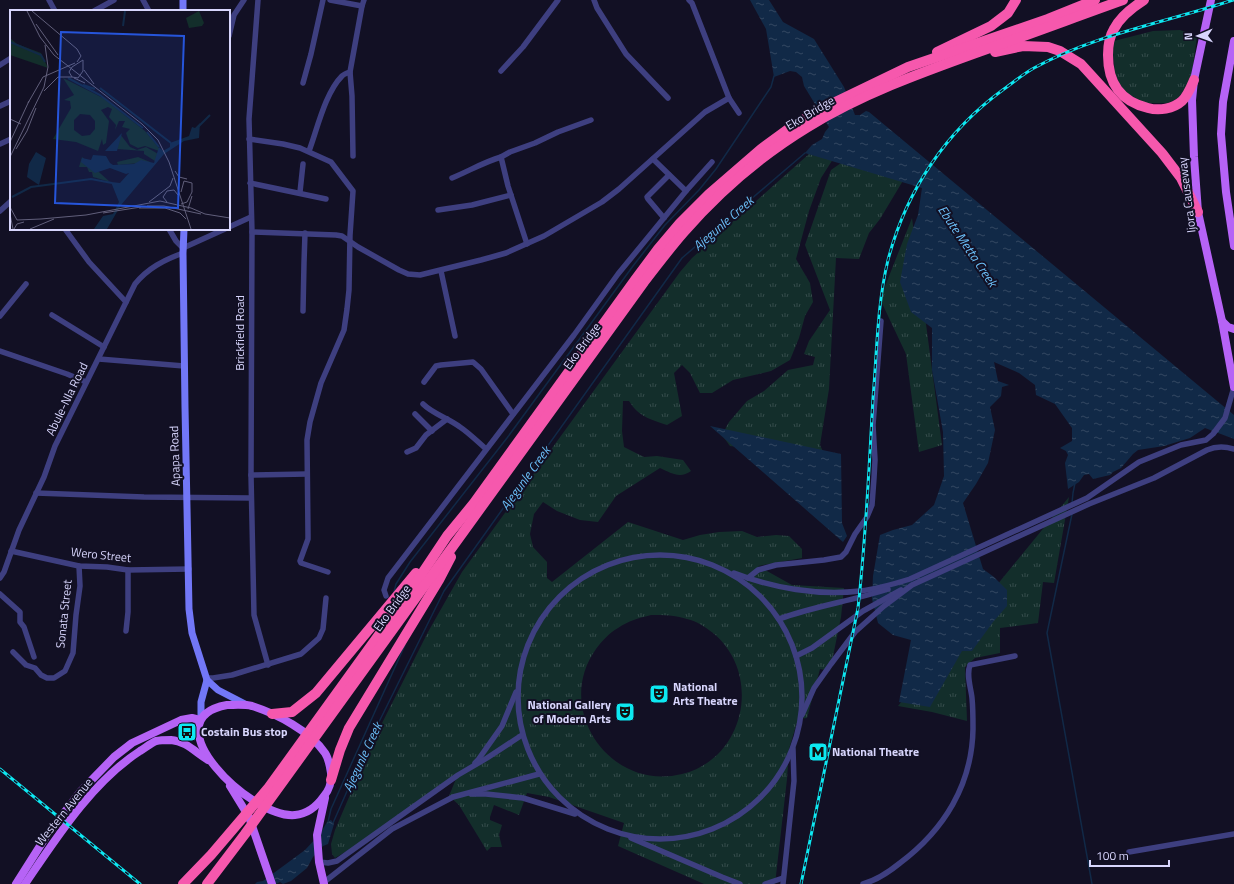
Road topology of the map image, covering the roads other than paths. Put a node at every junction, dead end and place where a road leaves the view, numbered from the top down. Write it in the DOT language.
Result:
graph roads {
  1 [pos="49,0"];
  2 [pos="114,0"];
  3 [pos="143,0"];
  4 [pos="244,0"];
  5 [pos="258,0"];
  6 [pos="323,0"];
  7 [pos="330,0"];
  8 [pos="558,0"];
  9 [pos="594,0"];
  10 [pos="689,0"];
  11 [pos="1016,0"];
  12 [pos="1095,0"];
  13 [pos="1123,0"];
  14 [pos="1144,0"];
  15 [pos="1211,0"];
  16 [pos="363,3"];
  17 [pos="54,10"];
  18 [pos="96,10"];
  19 [pos="148,10"];
  20 [pos="230,32"];
  21 [pos="1234,41"];
  22 [pos="10,59"];
  23 [pos="1232,61"];
  24 [pos="0,64"];
  25 [pos="938,66"];
  26 [pos="908,67"];
  27 [pos="350,72"];
  28 [pos="501,72"];
  29 [pos="1194,80"];
  30 [pos="303,83"];
  31 [pos="668,98"];
  32 [pos="730,98"];
  33 [pos="10,101"];
  34 [pos="0,106"];
  35 [pos="739,113"];
  36 [pos="591,120"];
  37 [pos="10,139"];
  38 [pos="250,139"];
  39 [pos="0,144"];
  40 [pos="309,151"];
  41 [pos="353,156"];
  42 [pos="501,157"];
  43 [pos="653,159"];
  44 [pos="712,162"];
  45 [pos="303,164"];
  46 [pos="669,175"];
  47 [pos="452,178"];
  48 [pos="250,183"];
  49 [pos="686,191"];
  50 [pos="300,192"];
  51 [pos="511,195"];
  52 [pos="326,199"];
  53 [pos="10,202"];
  54 [pos="438,210"];
  55 [pos="0,211"];
  56 [pos="1198,212"];
  57 [pos="251,217"];
  58 [pos="664,218"];
  59 [pos="230,227"];
  60 [pos="66,230"];
  61 [pos="170,230"];
  62 [pos="184,230"];
  63 [pos="223,230"];
  64 [pos="252,232"];
  65 [pos="306,233"];
  66 [pos="350,242"];
  67 [pos="527,244"];
  68 [pos="1234,246"];
  69 [pos="183,251"];
  70 [pos="441,271"];
  71 [pos="26,284"];
  72 [pos="126,302"];
  73 [pos="304,311"];
  74 [pos="52,315"];
  75 [pos="0,316"];
  76 [pos="881,321"];
  77 [pos="1222,321"];
  78 [pos="1234,329"];
  79 [pos="455,336"];
  80 [pos="104,347"];
  81 [pos="0,351"];
  82 [pos="99,359"];
  83 [pos="184,366"];
  84 [pos="86,382"];
  85 [pos="424,382"];
  86 [pos="1234,387"];
  87 [pos="423,404"];
  88 [pos="415,414"];
  89 [pos="514,414"];
  90 [pos="447,419"];
  91 [pos="432,431"];
  92 [pos="486,449"];
  93 [pos="1234,449"];
  94 [pos="407,452"];
  95 [pos="307,474"];
  96 [pos="251,475"];
  97 [pos="36,493"];
  98 [pos="187,497"];
  99 [pos="251,498"];
  100 [pos="1088,501"];
  101 [pos="466,529"];
  102 [pos="447,536"];
  103 [pos="11,551"];
  104 [pos="79,566"];
  105 [pos="190,569"];
  106 [pos="724,569"];
  107 [pos="128,570"];
  108 [pos="328,572"];
  109 [pos="0,578"];
  110 [pos="748,578"];
  111 [pos="911,582"];
  112 [pos="0,594"];
  113 [pos="860,594"];
  114 [pos="386,596"];
  115 [pos="326,598"];
  116 [pos="779,619"];
  117 [pos="126,631"];
  118 [pos="13,652"];
  119 [pos="796,656"];
  120 [pos="1015,656"];
  121 [pos="34,658"];
  122 [pos="268,665"];
  123 [pos="207,679"];
  124 [pos="518,688"];
  125 [pos="250,706"];
  126 [pos="272,714"];
  127 [pos="201,719"];
  128 [pos="800,719"];
  129 [pos="522,735"];
  130 [pos="793,749"];
  131 [pos="212,763"];
  132 [pos="539,774"];
  133 [pos="458,775"];
  134 [pos="225,777"];
  135 [pos="331,780"];
  136 [pos="326,794"];
  137 [pos="462,794"];
  138 [pos="578,814"];
  139 [pos="1234,834"];
  140 [pos="627,836"];
  141 [pos="365,840"];
  142 [pos="369,847"];
  143 [pos="1129,852"];
  144 [pos="319,862"];
  145 [pos="783,881"];
  146 [pos="324,883"];
  147 [pos="16,884"];
  148 [pos="25,884"];
  149 [pos="183,884"];
  150 [pos="207,884"];
  151 [pos="272,884"];
  152 [pos="740,884"];
  153 [pos="765,884"];
  154 [pos="863,884"];
  1 -- 17 [label="street"];
  2 -- 18 [label="street"];
  3 -- 19 [label="street"];
  4 -- 20 [label="street"];
  5 -- 38 [label="street, Brickfield Road"];
  6 -- 30 [label="street"];
  7 -- 16 [label="street"];
  8 -- 28 [label="street"];
  9 -- 31 [label="street"];
  10 -- 32 [label="street"];
  11 -- 26 [label="highway"];
  12 -- 26 [label="highway, Eko Bridge"];
  13 -- 25 [label="highway, Eko Bridge"];
  14 -- 29 [label="highway"];
  15 -- 29 [label="main road, Ijora Causeway"];
  16 -- 27 [label="street"];
  21 -- 23 [label="main road"];
  22 -- 24 [label="street"];
  23 -- 68 [label="main road"];
  25 -- 56 [label="highway"];
  25 -- 101 [label="highway, Eko Bridge"];
  26 -- 102 [label="highway, Eko Bridge"];
  27 -- 40 [label="street"];
  27 -- 41 [label="street"];
  29 -- 56 [label="main road, Ijora Causeway"];
  32 -- 35 [label="street"];
  32 -- 43 [label="street"];
  33 -- 34 [label="street"];
  36 -- 42 [label="street"];
  37 -- 39 [label="street"];
  38 -- 40 [label="street"];
  38 -- 48 [label="street, Brickfield Road"];
  40 -- 66 [label="street"];
  42 -- 47 [label="street"];
  42 -- 51 [label="street"];
  43 -- 46 [label="street"];
  43 -- 67 [label="street"];
  44 -- 49 [label="street"];
  45 -- 50 [label="street"];
  46 -- 49 [label="street"];
  46 -- 58 [label="street"];
  48 -- 50 [label="street"];
  48 -- 57 [label="street, Brickfield Road"];
  49 -- 58 [label="street"];
  50 -- 52 [label="street"];
  51 -- 54 [label="street"];
  51 -- 67 [label="street"];
  53 -- 55 [label="street"];
  56 -- 77 [label="main road, Ijora Causeway"];
  57 -- 59 [label="street"];
  57 -- 64 [label="street, Brickfield Road"];
  58 -- 89 [label="street"];
  60 -- 72 [label="street"];
  61 -- 69 [label="street"];
  62 -- 69 [label="street, Apapa Road"];
  63 -- 69 [label="street, Abule-Nla Road"];
  64 -- 65 [label="street"];
  64 -- 96 [label="street, Brickfield Road"];
  65 -- 66 [label="street"];
  65 -- 73 [label="street"];
  66 -- 70 [label="street"];
  66 -- 95 [label="street"];
  67 -- 70 [label="street"];
  69 -- 72 [label="street, Abule-Nla Road"];
  69 -- 83 [label="street, Apapa Road"];
  70 -- 79 [label="street"];
  71 -- 75 [label="street"];
  72 -- 80 [label="street, Abule-Nla Road"];
  74 -- 80 [label="street"];
  76 -- 110 [label="street"];
  77 -- 78 [label="main road"];
  77 -- 86 [label="main road, Ijora Causeway"];
  80 -- 82 [label="street, Abule-Nla Road"];
  81 -- 84 [label="street"];
  82 -- 83 [label="street"];
  82 -- 84 [label="street, Abule-Nla Road"];
  83 -- 98 [label="street, Apapa Road"];
  84 -- 97 [label="street, Abule-Nla Road"];
  85 -- 89 [label="street"];
  86 -- 100 [label="street"];
  87 -- 90 [label="street"];
  88 -- 91 [label="street"];
  89 -- 92 [label="street"];
  90 -- 91 [label="street"];
  90 -- 92 [label="street"];
  91 -- 94 [label="street"];
  92 -- 114 [label="street"];
  93 -- 100 [label="street"];
  95 -- 96 [label="street"];
  95 -- 108 [label="street"];
  96 -- 99 [label="street, Brickfield Road"];
  97 -- 98 [label="street"];
  97 -- 103 [label="street, Abule-Nla Road"];
  98 -- 99 [label="street"];
  98 -- 105 [label="street, Apapa Road"];
  99 -- 122 [label="street, Brickfield Road"];
  100 -- 111 [label="street"];
  101 -- 135 [label="highway"];
  101 -- 150 [label="highway, Eko Bridge"];
  102 -- 126 [label="highway"];
  102 -- 149 [label="highway, Eko Bridge"];
  103 -- 104 [label="street, Wero Street"];
  103 -- 109 [label="street, Abule-Nla Road"];
  104 -- 107 [label="street, Wero Street"];
  104 -- 118 [label="street, Sonata Street"];
  105 -- 107 [label="street, Wero Street"];
  105 -- 123 [label="street, Apapa Road"];
  106 -- 110 [label="street"];
  106 -- 116 [label="street"];
  106 -- 124 [label="street"];
  107 -- 117 [label="street"];
  110 -- 113 [label="street"];
  111 -- 113 [label="street"];
  111 -- 119 [label="street"];
  111 -- 128 [label="street"];
  112 -- 121 [label="street"];
  113 -- 116 [label="street"];
  115 -- 122 [label="street"];
  116 -- 119 [label="street"];
  119 -- 128 [label="street"];
  120 -- 154 [label="street"];
  122 -- 123 [label="street"];
  123 -- 125 [label="street"];
  123 -- 127 [label="street"];
  124 -- 129 [label="street"];
  124 -- 133 [label="street"];
  125 -- 126 [label="main road"];
  125 -- 127 [label="main road"];
  126 -- 135 [label="main road"];
  127 -- 131 [label="main road"];
  127 -- 147 [label="main road, Western Avenue"];
  128 -- 130 [label="street"];
  129 -- 132 [label="street"];
  129 -- 133 [label="street"];
  130 -- 140 [label="street"];
  130 -- 145 [label="street"];
  131 -- 134 [label="main road"];
  131 -- 148 [label="main road, Western Avenue"];
  132 -- 137 [label="street"];
  132 -- 138 [label="street"];
  133 -- 141 [label="street"];
  134 -- 136 [label="main road"];
  134 -- 151 [label="main road"];
  135 -- 136 [label="main road"];
  136 -- 144 [label="main road"];
  137 -- 138 [label="street"];
  137 -- 142 [label="street"];
  138 -- 140 [label="street"];
  139 -- 143 [label="street"];
  140 -- 152 [label="street"];
  141 -- 142 [label="street"];
  141 -- 144 [label="street"];
  142 -- 146 [label="street"];
  144 -- 146 [label="main road"];
  145 -- 153 [label="street"];
}
